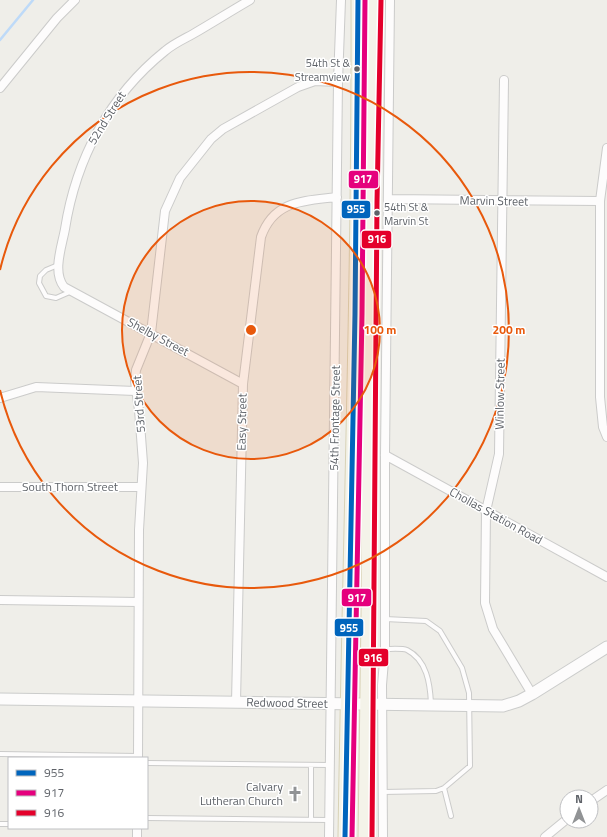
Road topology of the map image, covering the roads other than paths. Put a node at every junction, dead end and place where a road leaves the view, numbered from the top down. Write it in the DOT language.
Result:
graph roads {
  1 [pos="75,0"];
  2 [pos="250,0"];
  3 [pos="341,0"];
  4 [pos="358,0"];
  5 [pos="374,0"];
  6 [pos="390,0"];
  7 [pos="504,80"];
  8 [pos="338,82"];
  9 [pos="0,88"];
  10 [pos="607,148"];
  11 [pos="337,197"];
  12 [pos="388,199"];
  13 [pos="503,201"];
  14 [pos="600,201"];
  15 [pos="59,265"];
  16 [pos="72,291"];
  17 [pos="151,333"];
  18 [pos="243,384"];
  19 [pos="136,391"];
  20 [pos="0,398"];
  21 [pos="607,438"];
  22 [pos="385,455"];
  23 [pos="0,487"];
  24 [pos="141,488"];
  25 [pos="486,511"];
  26 [pos="607,577"];
  27 [pos="0,600"];
  28 [pos="138,602"];
  29 [pos="385,619"];
  30 [pos="607,648"];
  31 [pos="385,649"];
  32 [pos="532,694"];
  33 [pos="0,699"];
  34 [pos="139,701"];
  35 [pos="236,702"];
  36 [pos="331,704"];
  37 [pos="348,704"];
  38 [pos="367,704"];
  39 [pos="382,704"];
  40 [pos="431,706"];
  41 [pos="470,706"];
  42 [pos="0,754"];
  43 [pos="25,756"];
  44 [pos="138,757"];
  45 [pos="148,763"];
  46 [pos="311,765"];
  47 [pos="330,765"];
  48 [pos="444,788"];
  49 [pos="383,792"];
  50 [pos="451,816"];
  51 [pos="148,818"];
  52 [pos="311,820"];
  53 [pos="329,820"];
  54 [pos="559,826"];
  55 [pos="329,837"];
  56 [pos="346,837"];
  57 [pos="365,837"];
  58 [pos="383,837"];
  59 [pos="545,837"];
  1 -- 9 [label="street"];
  2 -- 15 [label="street, 52nd Street"];
  3 -- 8 [label="street, 54th Frontage Street"];
  4 -- 37 [label="main road"];
  5 -- 38 [label="main road"];
  6 -- 12 [label="street"];
  7 -- 13 [label="street, Winlow Street"];
  8 -- 11 [label="street, 54th Frontage Street"];
  8 -- 17 [label="street, 53rd Street"];
  10 -- 14 [label="street"];
  11 -- 18 [label="street, Easy Street"];
  11 -- 36 [label="street, 54th Frontage Street"];
  12 -- 13 [label="street, Marvin Street"];
  12 -- 22 [label="street"];
  13 -- 14 [label="street, Marvin Street"];
  13 -- 25 [label="street, Winlow Street"];
  14 -- 21 [label="street"];
  15 -- 16 [label="street, 52nd Street"];
  15 -- 16 [label="lane"];
  16 -- 17 [label="street, Shelby Street"];
  17 -- 18 [label="street, Shelby Street"];
  17 -- 19 [label="street, 53rd Street"];
  18 -- 35 [label="street, Easy Street"];
  19 -- 20 [label="street"];
  19 -- 24 [label="street, 53rd Street"];
  22 -- 25 [label="street, Chollas Station Road"];
  22 -- 29 [label="street"];
  23 -- 24 [label="street, South Thorn Street"];
  24 -- 28 [label="street, 53rd Street"];
  25 -- 26 [label="street, Chollas Station Road"];
  25 -- 32 [label="street, Winlow Street"];
  27 -- 28 [label="street"];
  28 -- 34 [label="street, 53rd Street"];
  29 -- 31 [label="street"];
  29 -- 41 [label="lane"];
  30 -- 32 [label="street, Redwood Street"];
  31 -- 39 [label="street"];
  31 -- 40 [label="lane"];
  32 -- 41 [label="street, Redwood Street"];
  33 -- 34 [label="street, Redwood Street"];
  34 -- 35 [label="street, Redwood Street"];
  34 -- 44 [label="street, 53rd Street"];
  35 -- 36 [label="street, Redwood Street"];
  36 -- 37 [label="street, Redwood Street"];
  36 -- 47 [label="street, 54th Frontage Street"];
  37 -- 38 [label="street, Redwood Street"];
  37 -- 56 [label="main road"];
  38 -- 39 [label="street, Redwood Street"];
  38 -- 57 [label="main road"];
  39 -- 40 [label="street, Redwood Street"];
  39 -- 49 [label="street"];
  40 -- 41 [label="street, Redwood Street"];
  41 -- 48 [label="lane"];
  42 -- 43 [label="lane"];
  43 -- 44 [label="lane"];
  45 -- 46 [label="lane"];
  46 -- 47 [label="lane"];
  46 -- 52 [label="lane"];
  47 -- 53 [label="street, 54th Frontage Street"];
  48 -- 49 [label="lane"];
  48 -- 50 [label="lane"];
  49 -- 58 [label="street"];
  51 -- 52 [label="lane"];
  52 -- 53 [label="lane"];
  53 -- 55 [label="street, 54th Frontage Street"];
  54 -- 59 [label="street"];
}
